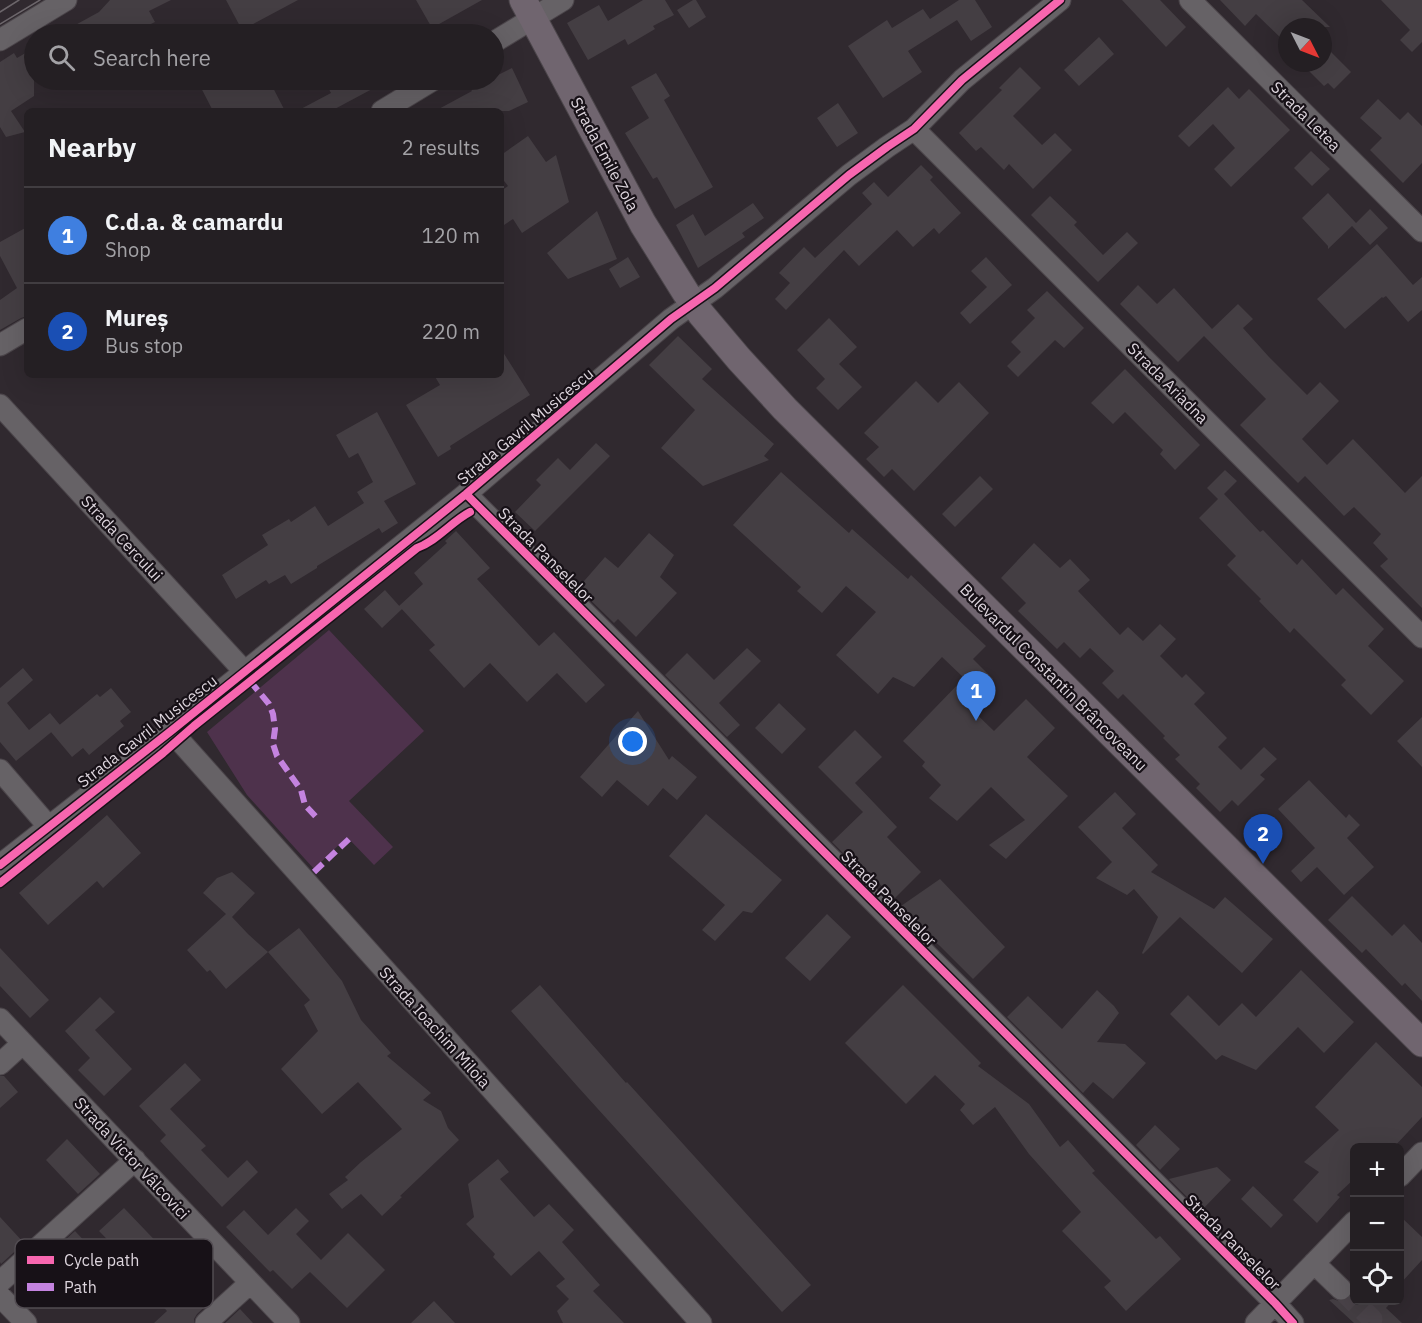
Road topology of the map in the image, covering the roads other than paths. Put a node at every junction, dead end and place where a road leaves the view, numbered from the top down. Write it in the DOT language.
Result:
graph roads {
  1 [pos="66,0"];
  2 [pos="563,0"];
  3 [pos="1060,0"];
  4 [pos="1190,0"];
  5 [pos="528,9"];
  6 [pos="26,24"];
  7 [pos="24,25"];
  8 [pos="504,32"];
  9 [pos="0,40"];
  10 [pos="417,90"];
  11 [pos="387,108"];
  12 [pos="914,129"];
  13 [pos="1422,231"];
  14 [pos="693,304"];
  15 [pos="24,331"];
  16 [pos="0,345"];
  17 [pos="0,405"];
  18 [pos="466,494"];
  19 [pos="1422,637"];
  20 [pos="244,672"];
  21 [pos="171,730"];
  22 [pos="0,770"];
  23 [pos="49,826"];
  24 [pos="0,865"];
  25 [pos="0,1018"];
  26 [pos="23,1043"];
  27 [pos="1422,1043"];
  28 [pos="0,1064"];
  29 [pos="1422,1153"];
  30 [pos="135,1160"];
  31 [pos="1404,1172"];
  32 [pos="1350,1226"];
  33 [pos="48,1239"];
  34 [pos="209,1239"];
  35 [pos="213,1243"];
  36 [pos="1314,1263"];
  37 [pos="15,1268"];
  38 [pos="0,1282"];
  39 [pos="250,1283"];
  40 [pos="1341,1289"];
  41 [pos="0,1296"];
  42 [pos="1275,1303"];
  43 [pos="26,1323"];
  44 [pos="206,1323"];
  45 [pos="289,1323"];
  46 [pos="701,1323"];
  47 [pos="1256,1323"];
  48 [pos="1293,1323"];
  1 -- 6 [label="street"];
  2 -- 5 [label="street"];
  3 -- 12 [label="street, Strada Gavril Musicescu"];
  4 -- 13 [label="street, Strada Letea"];
  5 -- 8 [label="street"];
  5 -- 14 [label="main road, Strada Emile Zola"];
  7 -- 9 [label="street"];
  10 -- 11 [label="street"];
  12 -- 14 [label="street, Strada Gavril Musicescu"];
  12 -- 19 [label="street, Strada Ariadna"];
  14 -- 18 [label="street, Strada Gavril Musicescu"];
  14 -- 27 [label="main road, Bulevardul Constantin Brâncoveanu"];
  15 -- 16 [label="street"];
  17 -- 20 [label="street, Strada Cercului"];
  18 -- 20 [label="street, Strada Gavril Musicescu"];
  18 -- 42 [label="street, Strada Panselelor"];
  20 -- 21 [label="street, Strada Gavril Musicescu"];
  21 -- 23 [label="street, Strada Gavril Musicescu"];
  21 -- 46 [label="street, Strada Ioachim Miloia"];
  22 -- 23 [label="street"];
  23 -- 24 [label="street, Strada Gavril Musicescu"];
  25 -- 26 [label="street, Strada Victor Vâlcovici"];
  26 -- 28 [label="street"];
  26 -- 30 [label="street, Strada Victor Vâlcovici"];
  29 -- 31 [label="street"];
  30 -- 33 [label="street"];
  30 -- 34 [label="street, Strada Victor Vâlcovici"];
  32 -- 36 [label="street"];
  35 -- 39 [label="street, Strada Victor Vâlcovici"];
  36 -- 40 [label="street"];
  36 -- 42 [label="street"];
  37 -- 38 [label="street"];
  39 -- 44 [label="street"];
  39 -- 45 [label="street, Strada Victor Vâlcovici"];
  41 -- 43 [label="street"];
  42 -- 47 [label="street"];
  42 -- 48 [label="street, Strada Panselelor"];
}
